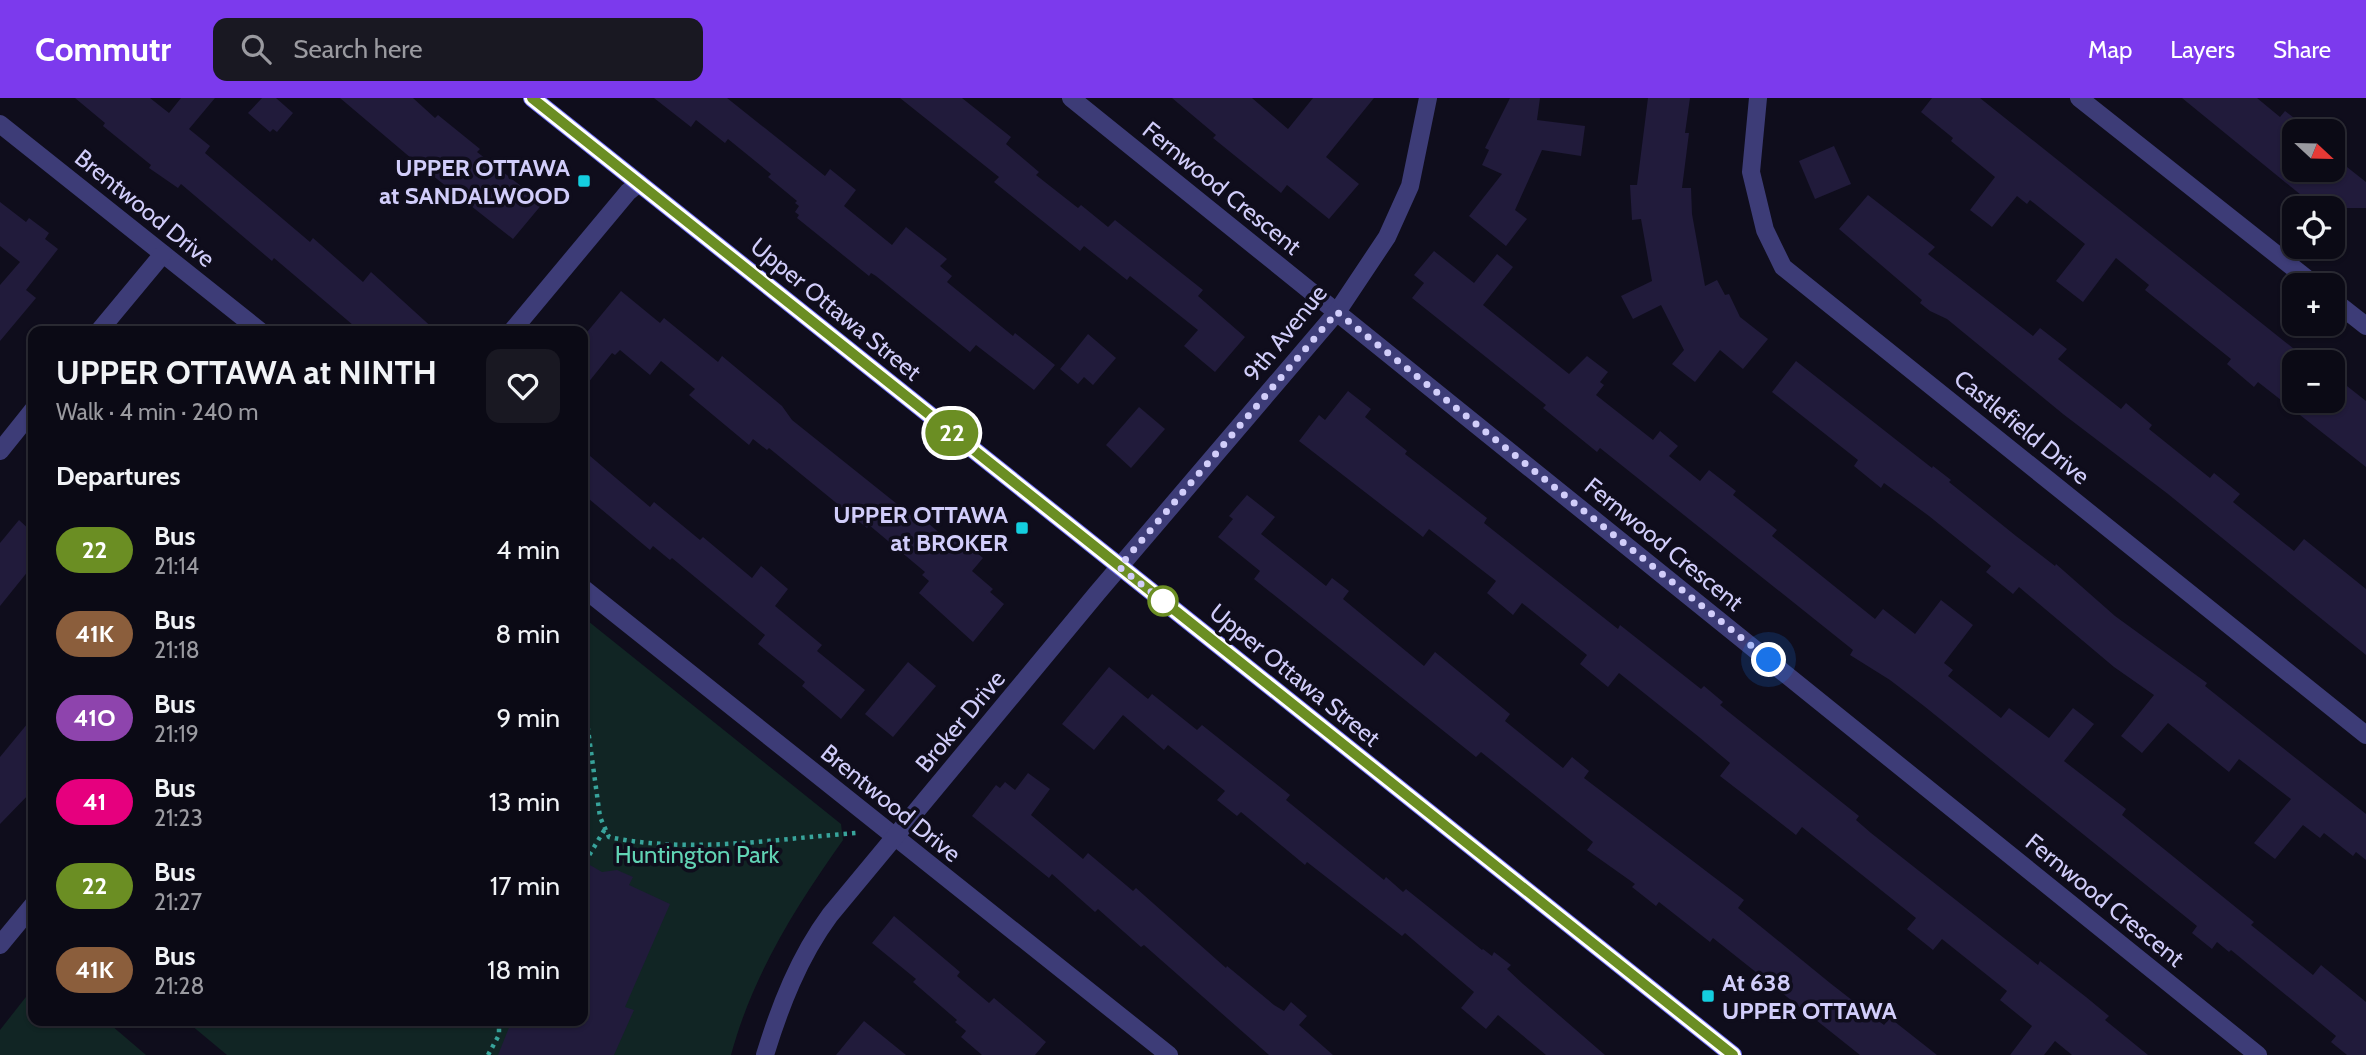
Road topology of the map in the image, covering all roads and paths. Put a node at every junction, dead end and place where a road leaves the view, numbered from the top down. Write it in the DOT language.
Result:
graph roads {
  1 [pos="532,98"];
  2 [pos="1071,98"];
  3 [pos="1428,98"];
  4 [pos="1758,98"];
  5 [pos="2080,98"];
  6 [pos="0,124"];
  7 [pos="639,183"];
  8 [pos="163,254"];
  9 [pos="2300,273"];
  10 [pos="2345,309"];
  11 [pos="1337,312"];
  12 [pos="103,326"];
  13 [pos="254,326"];
  14 [pos="516,326"];
  15 [pos="2366,326"];
  16 [pos="28,416"];
  17 [pos="0,451"];
  18 [pos="1119,567"];
  19 [pos="588,592"];
  20 [pos="588,729"];
  21 [pos="2366,735"];
  22 [pos="606,828"];
  23 [pos="859,832"];
  24 [pos="895,838"];
  25 [pos="588,854"];
  26 [pos="28,911"];
  27 [pos="0,945"];
  28 [pos="499,1026"];
  29 [pos="488,1055"];
  30 [pos="765,1055"];
  31 [pos="1169,1055"];
  32 [pos="1733,1055"];
  33 [pos="2258,1055"];
  1 -- 7 [label="main road, Upper Ottawa Street"];
  2 -- 11 [label="street, Fernwood Crescent"];
  3 -- 11 [label="street, 9th Avenue"];
  4 -- 21 [label="street, Castlefield Drive"];
  5 -- 9 [label="street"];
  6 -- 8 [label="street, Brentwood Drive"];
  7 -- 14 [label="street"];
  7 -- 18 [label="main road, Upper Ottawa Street"];
  8 -- 12 [label="street"];
  8 -- 13 [label="street, Brentwood Drive"];
  10 -- 15 [label="street"];
  11 -- 18 [label="street, 9th Avenue"];
  11 -- 33 [label="street, Fernwood Crescent"];
  16 -- 17 [label="street"];
  18 -- 24 [label="street, Broker Drive"];
  18 -- 32 [label="main road, Upper Ottawa Street"];
  19 -- 24 [label="street, Brentwood Drive"];
  20 -- 22 [label="path"];
  22 -- 23 [label="path"];
  22 -- 25 [label="path"];
  24 -- 30 [label="street, Broker Drive"];
  24 -- 31 [label="street, Brentwood Drive"];
  26 -- 27 [label="street"];
  28 -- 29 [label="path"];
}
